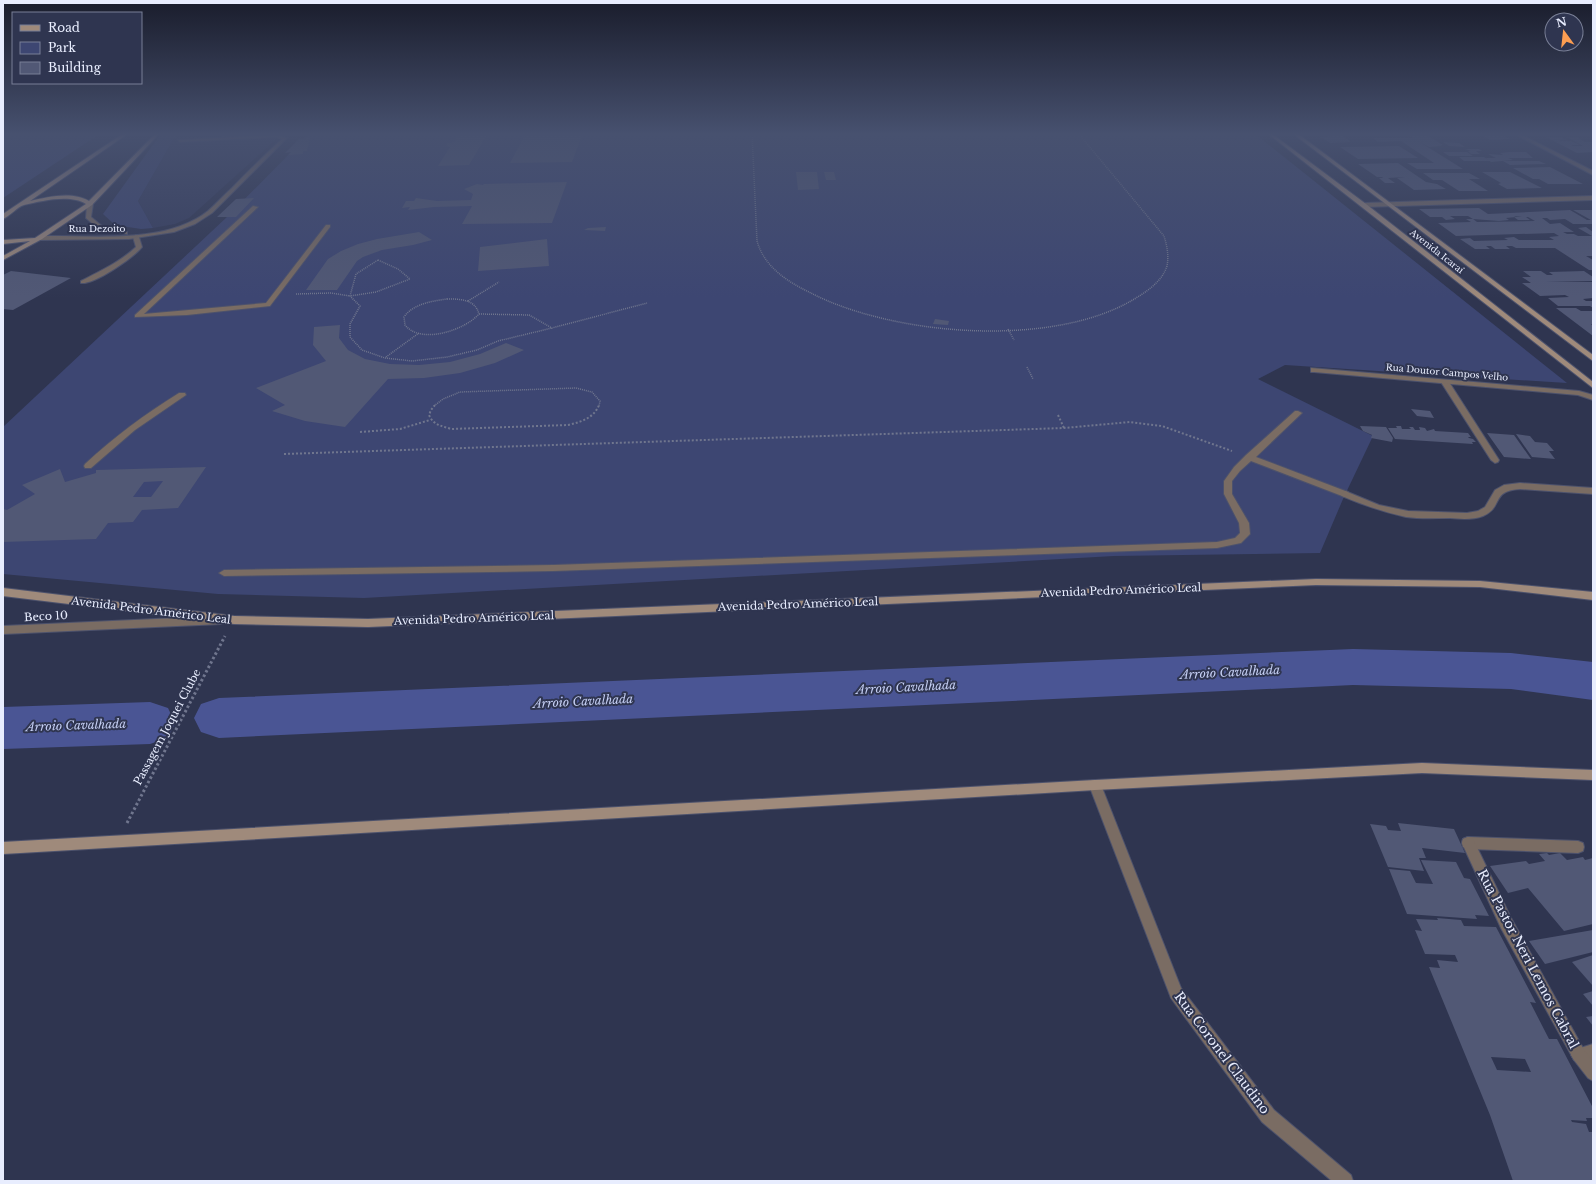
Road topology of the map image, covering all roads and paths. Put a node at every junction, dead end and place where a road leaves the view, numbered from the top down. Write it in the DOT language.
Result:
graph roads {
  1 [pos="46,188"];
  2 [pos="105,188"];
  3 [pos="234,188"];
  4 [pos="755,188"];
  5 [pos="1124,188"];
  6 [pos="1342,188"];
  7 [pos="1368,188"];
  8 [pos="1593,198"];
  9 [pos="90,204"];
  10 [pos="21,205"];
  11 [pos="1364,205"];
  12 [pos="1390,205"];
  13 [pos="255,207"];
  14 [pos="3,217"];
  15 [pos="328,226"];
  16 [pos="136,237"];
  17 [pos="40,238"];
  18 [pos="3,242"];
  19 [pos="3,258"];
  20 [pos="83,282"];
  21 [pos="499,282"];
  22 [pos="275,295"];
  23 [pos="350,296"];
  24 [pos="468,301"];
  25 [pos="647,303"];
  26 [pos="479,314"];
  27 [pos="552,328"];
  28 [pos="1008,329"];
  29 [pos="419,333"];
  30 [pos="1014,340"];
  31 [pos="385,358"];
  32 [pos="1593,359"];
  33 [pos="1027,367"];
  34 [pos="1314,370"];
  35 [pos="1033,379"];
  36 [pos="1445,382"];
  37 [pos="1593,386"];
  38 [pos="1593,390"];
  39 [pos="1579,393"];
  40 [pos="182,395"];
  41 [pos="1593,398"];
  42 [pos="1298,413"];
  43 [pos="1058,415"];
  44 [pos="430,420"];
  45 [pos="1064,428"];
  46 [pos="360,432"];
  47 [pos="284,454"];
  48 [pos="1249,457"];
  49 [pos="1495,460"];
  50 [pos="88,466"];
  51 [pos="1593,491"];
  52 [pos="224,573"];
  53 [pos="3,592"];
  54 [pos="1593,596"];
  55 [pos="234,620"];
  56 [pos="3,630"];
  57 [pos="1593,775"];
  58 [pos="1095,785"];
  59 [pos="117,842"];
  60 [pos="1578,847"];
  61 [pos="3,848"];
  62 [pos="1586,1054"];
  63 [pos="1593,1073"];
  64 [pos="1345,1181"];
  1 -- 10 [label="main road"];
  2 -- 9 [label="main road"];
  3 -- 16 [label="street"];
  4 -- 28 [label="path"];
  5 -- 28 [label="path"];
  6 -- 11 [label="main road, Avenida Icaraí"];
  7 -- 12 [label="main road, Avenida Icaraí"];
  8 -- 12 [label="street"];
  9 -- 10 [label="main road"];
  9 -- 16 [label="street, Rua Dezoito"];
  9 -- 17 [label="main road"];
  10 -- 14 [label="main road"];
  11 -- 12 [label="street"];
  11 -- 37 [label="main road, Avenida Icaraí"];
  12 -- 32 [label="main road, Avenida Icaraí"];
  13 -- 22 [label="street"];
  15 -- 22 [label="street"];
  16 -- 17 [label="street, Rua Dezoito"];
  16 -- 20 [label="street"];
  17 -- 18 [label="main road"];
  17 -- 19 [label="main road"];
  21 -- 24 [label="path"];
  22 -- 23 [label="path"];
  23 -- 23 [label="path"];
  23 -- 31 [label="path"];
  24 -- 26 [label="path"];
  24 -- 29 [label="path"];
  25 -- 27 [label="path"];
  26 -- 27 [label="path"];
  26 -- 29 [label="path"];
  27 -- 31 [label="path"];
  28 -- 30 [label="path"];
  29 -- 31 [label="path"];
  33 -- 35 [label="path"];
  34 -- 36 [label="street, Rua Doutor Campos Velho"];
  36 -- 39 [label="street, Rua Doutor Campos Velho"];
  36 -- 49 [label="street"];
  38 -- 39 [label="street, Rua Doutor Campos Velho"];
  39 -- 41 [label="street, Rua Doutor Campos Velho"];
  40 -- 50 [label="street"];
  42 -- 48 [label="street"];
  43 -- 45 [label="path"];
  44 -- 44 [label="path"];
  44 -- 46 [label="path"];
  45 -- 47 [label="path"];
  45 -- 48 [label="path"];
  48 -- 51 [label="street"];
  48 -- 52 [label="street"];
  53 -- 55 [label="main road, Avenida Pedro Américo Leal"];
  54 -- 55 [label="main road, Avenida Pedro Américo Leal"];
  55 -- 56 [label="street, Beco 10"];
  55 -- 59 [label="path, Passagem Joquei Clube"];
  57 -- 58 [label="main road"];
  58 -- 59 [label="main road"];
  58 -- 64 [label="street, Rua Coronel Claudino"];
  59 -- 61 [label="main road"];
  60 -- 62 [label="street, Rua Pastor Neri Lemos Cabral"];
  62 -- 63 [label="street, Rua Pastor Neri Lemos Cabral"];
}
